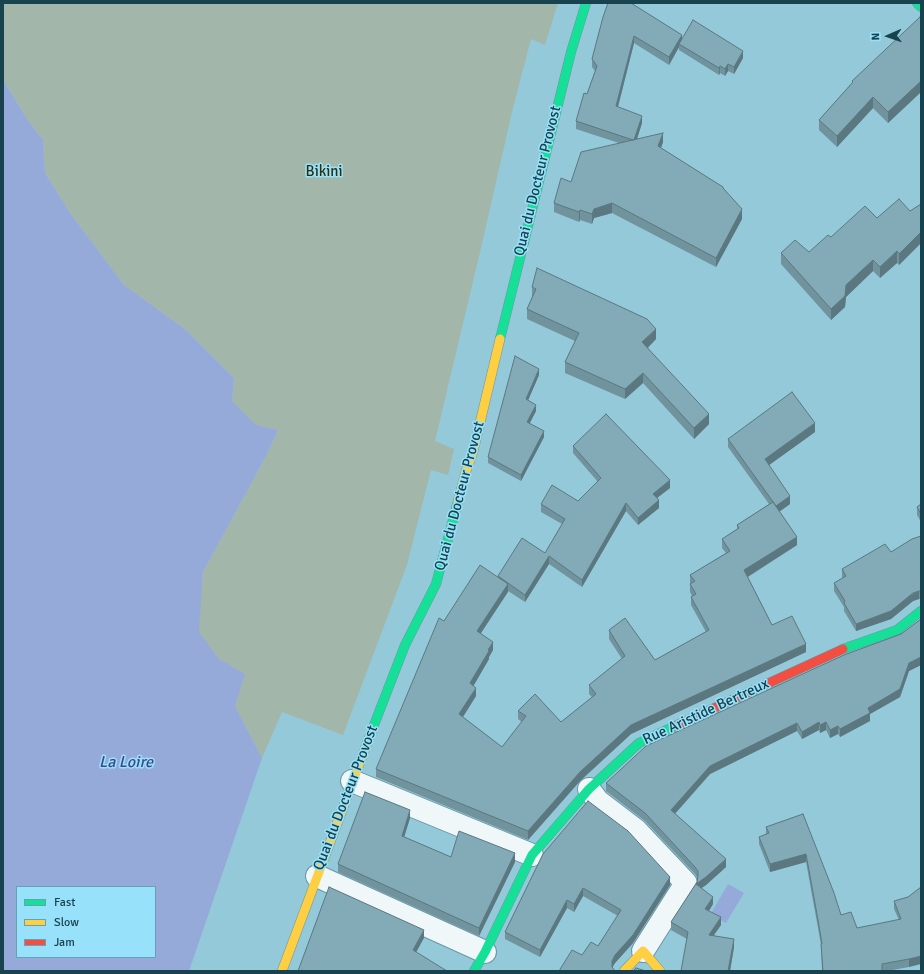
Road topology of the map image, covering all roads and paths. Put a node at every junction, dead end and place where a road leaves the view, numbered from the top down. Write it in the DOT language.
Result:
graph roads {
  1 [pos="586,3"];
  2 [pos="917,3"];
  3 [pos="921,7"];
  4 [pos="921,611"];
  5 [pos="352,781"];
  6 [pos="589,789"];
  7 [pos="532,854"];
  8 [pos="317,876"];
  9 [pos="643,951"];
  10 [pos="485,952"];
  11 [pos="282,971"];
  12 [pos="474,971"];
  13 [pos="624,971"];
  14 [pos="660,971"];
  1 -- 5 [label="street, Quai du Docteur Provost"];
  2 -- 3 [label="street"];
  4 -- 6 [label="street, Rue Aristide Bertreux"];
  5 -- 7 [label="street"];
  5 -- 8 [label="street, Quai du Docteur Provost"];
  6 -- 7 [label="street, Rue Aristide Bertreux"];
  6 -- 9 [label="street"];
  7 -- 10 [label="street, Rue Aristide Bertreux"];
  8 -- 10 [label="street"];
  8 -- 11 [label="street, Quai du Docteur Provost"];
  9 -- 13 [label="street"];
  9 -- 14 [label="street"];
  10 -- 12 [label="street, Rue Aristide Bertreux"];
}
